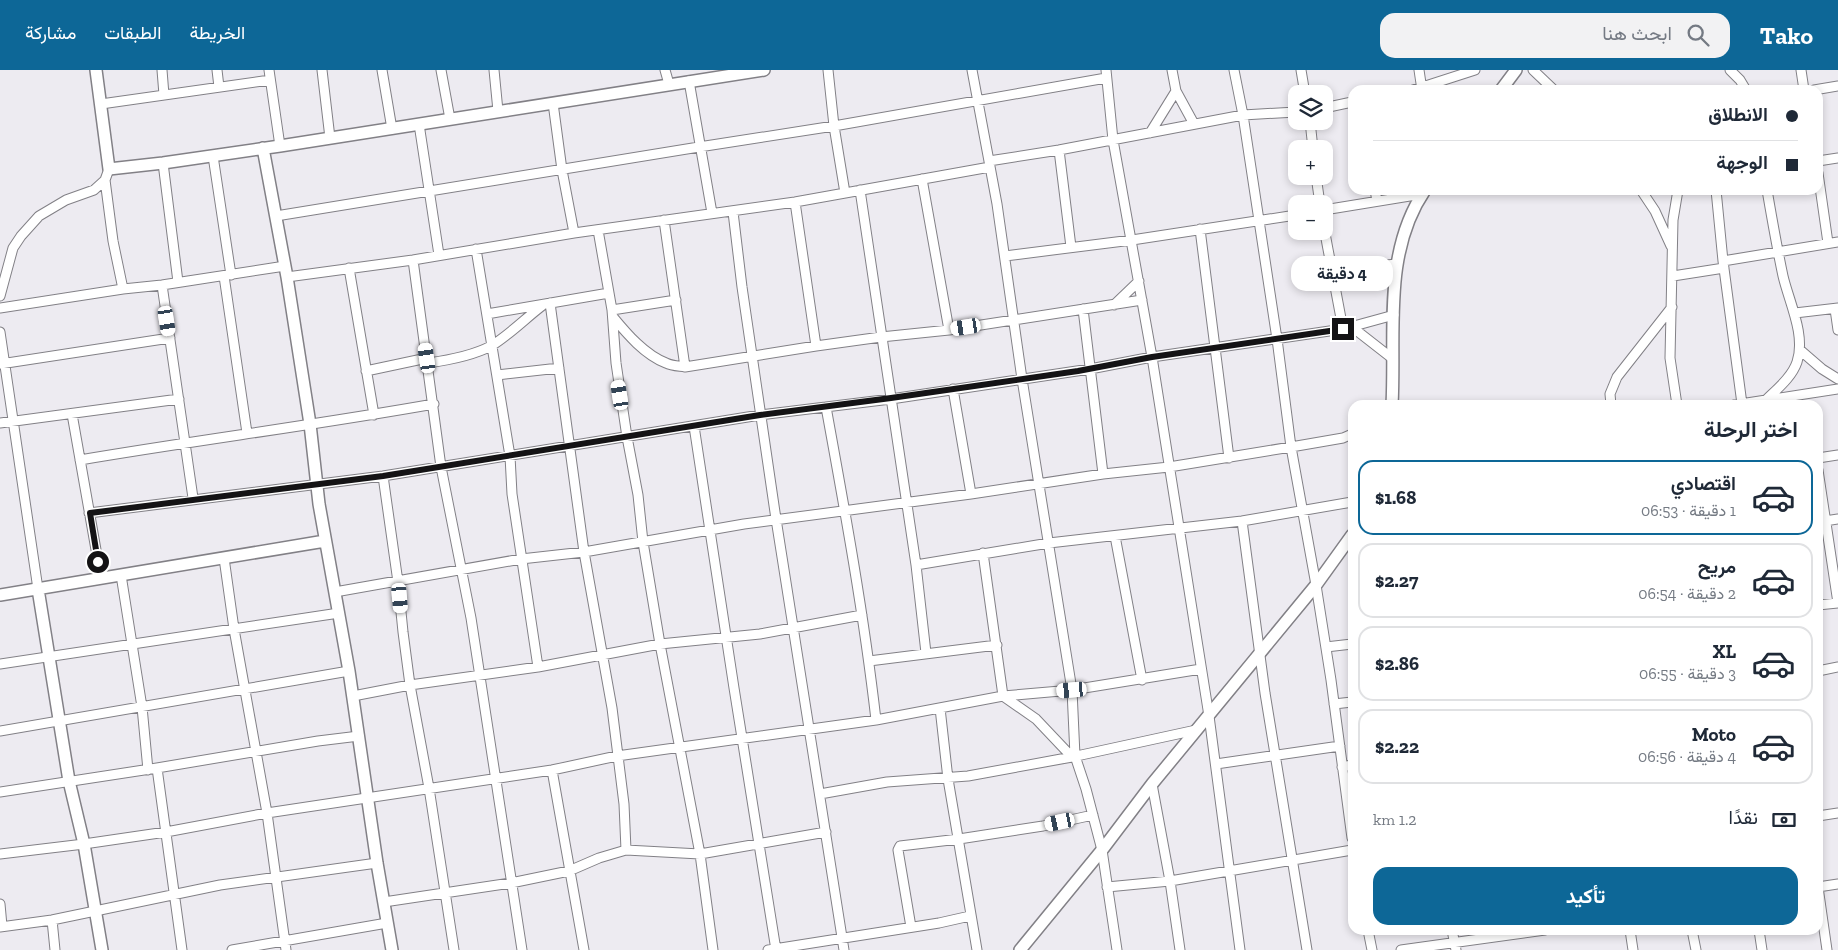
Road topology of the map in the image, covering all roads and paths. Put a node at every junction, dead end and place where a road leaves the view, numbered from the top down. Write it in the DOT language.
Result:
graph roads {
  1 [pos="96,70"];
  2 [pos="162,70"];
  3 [pos="217,70"];
  4 [pos="268,70"];
  5 [pos="322,70"];
  6 [pos="382,70"];
  7 [pos="442,70"];
  8 [pos="494,70"];
  9 [pos="665,70"];
  10 [pos="764,70"];
  11 [pos="828,70"];
  12 [pos="972,70"];
  13 [pos="1172,70"];
  14 [pos="1234,70"];
  15 [pos="1300,70"];
  16 [pos="1419,70"];
  17 [pos="1475,70"];
  18 [pos="1516,70"];
  19 [pos="1533,70"];
  20 [pos="1730,70"];
  21 [pos="1740,70"];
  22 [pos="1801,70"];
  23 [pos="1106,74"];
  24 [pos="270,80"];
  25 [pos="688,81"];
  26 [pos="669,84"];
  27 [pos="1303,85"];
  28 [pos="1419,85"];
  29 [pos="1431,85"];
  30 [pos="1505,85"];
  31 [pos="1549,85"];
  32 [pos="1741,85"];
  33 [pos="1743,85"];
  34 [pos="1803,85"];
  35 [pos="1838,86"];
  36 [pos="219,87"];
  37 [pos="1823,88"];
  38 [pos="1176,91"];
  39 [pos="164,95"];
  40 [pos="977,101"];
  41 [pos="553,103"];
  42 [pos="1348,103"];
  43 [pos="101,104"];
  44 [pos="1333,106"];
  45 [pos="498,111"];
  46 [pos="1288,112"];
  47 [pos="1243,115"];
  48 [pos="450,119"];
  49 [pos="419,124"];
  50 [pos="1194,124"];
  51 [pos="834,126"];
  52 [pos="392,129"];
  53 [pos="1150,132"];
  54 [pos="330,138"];
  55 [pos="1113,140"];
  56 [pos="280,146"];
  57 [pos="699,146"];
  58 [pos="263,148"];
  59 [pos="1059,150"];
  60 [pos="213,156"];
  61 [pos="1838,158"];
  62 [pos="1823,160"];
  63 [pos="163,163"];
  64 [pos="990,164"];
  65 [pos="562,170"];
  66 [pos="107,175"];
  67 [pos="922,179"];
  68 [pos="430,190"];
  69 [pos="860,190"];
  70 [pos="845,193"];
  71 [pos="1376,195"];
  72 [pos="1408,195"];
  73 [pos="1422,195"];
  74 [pos="1644,195"];
  75 [pos="1677,195"];
  76 [pos="1717,195"];
  77 [pos="1769,195"];
  78 [pos="1821,195"];
  79 [pos="1377,201"];
  80 [pos="795,202"];
  81 [pos="1333,208"];
  82 [pos="732,212"];
  83 [pos="712,213"];
  84 [pos="276,216"];
  85 [pos="1288,216"];
  86 [pos="664,220"];
  87 [pos="1259,221"];
  88 [pos="1200,229"];
  89 [pos="598,230"];
  90 [pos="574,233"];
  91 [pos="1132,240"];
  92 [pos="1326,240"];
  93 [pos="1838,242"];
  94 [pos="1828,243"];
  95 [pos="1072,247"];
  96 [pos="476,249"];
  97 [pos="1673,251"];
  98 [pos="1778,252"];
  99 [pos="439,255"];
  100 [pos="1005,256"];
  101 [pos="413,260"];
  102 [pos="1397,264"];
  103 [pos="1724,265"];
  104 [pos="349,268"];
  105 [pos="1332,270"];
  106 [pos="286,272"];
  107 [pos="228,276"];
  108 [pos="1672,276"];
  109 [pos="1139,281"];
  110 [pos="178,282"];
  111 [pos="162,285"];
  112 [pos="123,288"];
  113 [pos="609,293"];
  114 [pos="0,296"];
  115 [pos="676,300"];
  116 [pos="1142,300"];
  117 [pos="546,304"];
  118 [pos="1114,305"];
  119 [pos="1672,307"];
  120 [pos="0,308"];
  121 [pos="1837,308"];
  122 [pos="1083,309"];
  123 [pos="612,313"];
  124 [pos="1794,313"];
  125 [pos="487,314"];
  126 [pos="1394,315"];
  127 [pos="1014,319"];
  128 [pos="1348,328"];
  129 [pos="949,330"];
  130 [pos="1838,330"];
  131 [pos="0,332"];
  132 [pos="881,337"];
  133 [pos="170,338"];
  134 [pos="1277,339"];
  135 [pos="492,345"];
  136 [pos="816,346"];
  137 [pos="1215,348"];
  138 [pos="1800,350"];
  139 [pos="752,356"];
  140 [pos="1152,357"];
  141 [pos="1393,359"];
  142 [pos="428,361"];
  143 [pos="2,364"];
  144 [pos="685,367"];
  145 [pos="558,368"];
  146 [pos="1090,369"];
  147 [pos="366,370"];
  148 [pos="497,374"];
  149 [pos="1022,379"];
  150 [pos="1838,379"];
  151 [pos="954,389"];
  152 [pos="1838,389"];
  153 [pos="891,398"];
  154 [pos="179,399"];
  155 [pos="1392,400"];
  156 [pos="1611,400"];
  157 [pos="1675,400"];
  158 [pos="1738,400"];
  159 [pos="1766,400"];
  160 [pos="434,404"];
  161 [pos="826,407"];
  162 [pos="72,414"];
  163 [pos="374,415"];
  164 [pos="760,415"];
  165 [pos="13,421"];
  166 [pos="0,423"];
  167 [pos="310,424"];
  168 [pos="694,426"];
  169 [pos="247,433"];
  170 [pos="627,437"];
  171 [pos="1348,437"];
  172 [pos="185,442"];
  173 [pos="569,446"];
  174 [pos="1290,447"];
  175 [pos="1838,455"];
  176 [pos="510,456"];
  177 [pos="1823,457"];
  178 [pos="1229,458"];
  179 [pos="80,460"];
  180 [pos="441,467"];
  181 [pos="1169,467"];
  182 [pos="1103,474"];
  183 [pos="383,476"];
  184 [pos="316,484"];
  185 [pos="1039,484"];
  186 [pos="971,494"];
  187 [pos="193,498"];
  188 [pos="907,503"];
  189 [pos="1348,503"];
  190 [pos="1823,506"];
  191 [pos="844,510"];
  192 [pos="1302,511"];
  193 [pos="90,513"];
  194 [pos="776,519"];
  195 [pos="1838,519"];
  196 [pos="1242,521"];
  197 [pos="1825,521"];
  198 [pos="1179,528"];
  199 [pos="710,529"];
  200 [pos="1115,536"];
  201 [pos="1348,541"];
  202 [pos="325,542"];
  203 [pos="643,542"];
  204 [pos="1049,543"];
  205 [pos="584,552"];
  206 [pos="984,553"];
  207 [pos="224,558"];
  208 [pos="521,559"];
  209 [pos="916,564"];
  210 [pos="462,569"];
  211 [pos="121,575"];
  212 [pos="101,578"];
  213 [pos="398,582"];
  214 [pos="1316,585"];
  215 [pos="38,589"];
  216 [pos="335,592"];
  217 [pos="0,595"];
  218 [pos="1838,603"];
  219 [pos="1823,604"];
  220 [pos="339,613"];
  221 [pos="862,615"];
  222 [pos="794,628"];
  223 [pos="234,629"];
  224 [pos="727,638"];
  225 [pos="131,644"];
  226 [pos="660,644"];
  227 [pos="1348,644"];
  228 [pos="997,645"];
  229 [pos="1326,647"];
  230 [pos="926,653"];
  231 [pos="603,654"];
  232 [pos="1260,654"];
  233 [pos="48,656"];
  234 [pos="869,662"];
  235 [pos="0,664"];
  236 [pos="538,667"];
  237 [pos="1838,667"];
  238 [pos="1201,669"];
  239 [pos="1823,670"];
  240 [pos="349,671"];
  241 [pos="479,676"];
  242 [pos="1142,680"];
  243 [pos="410,685"];
  244 [pos="246,690"];
  245 [pos="1072,690"];
  246 [pos="353,696"];
  247 [pos="1004,696"];
  248 [pos="1348,702"];
  249 [pos="1334,704"];
  250 [pos="142,707"];
  251 [pos="940,708"];
  252 [pos="1209,716"];
  253 [pos="876,720"];
  254 [pos="59,721"];
  255 [pos="810,729"];
  256 [pos="1196,730"];
  257 [pos="0,731"];
  258 [pos="359,736"];
  259 [pos="742,737"];
  260 [pos="1340,746"];
  261 [pos="680,748"];
  262 [pos="255,752"];
  263 [pos="1276,754"];
  264 [pos="617,756"];
  265 [pos="1074,756"];
  266 [pos="1216,764"];
  267 [pos="1348,766"];
  268 [pos="1342,767"];
  269 [pos="153,769"];
  270 [pos="552,770"];
  271 [pos="948,778"];
  272 [pos="495,779"];
  273 [pos="68,781"];
  274 [pos="1152,784"];
  275 [pos="429,788"];
  276 [pos="0,792"];
  277 [pos="820,794"];
  278 [pos="369,798"];
  279 [pos="1348,807"];
  280 [pos="267,813"];
  281 [pos="1838,813"];
  282 [pos="1093,815"];
  283 [pos="1823,815"];
  284 [pos="166,832"];
  285 [pos="826,832"];
  286 [pos="959,839"];
  287 [pos="84,844"];
  288 [pos="759,844"];
  289 [pos="626,850"];
  290 [pos="1102,850"];
  291 [pos="1348,851"];
  292 [pos="0,854"];
  293 [pos="700,854"];
  294 [pos="1293,859"];
  295 [pos="377,863"];
  296 [pos="1230,870"];
  297 [pos="569,871"];
  298 [pos="275,878"];
  299 [pos="1170,881"];
  300 [pos="511,883"];
  301 [pos="1838,884"];
  302 [pos="1823,886"];
  303 [pos="1107,887"];
  304 [pos="444,893"];
  305 [pos="174,895"];
  306 [pos="384,902"];
  307 [pos="0,904"];
  308 [pos="95,910"];
  309 [pos="970,916"];
  310 [pos="52,920"];
  311 [pos="1823,922"];
  312 [pos="387,923"];
  313 [pos="1,927"];
  314 [pos="911,927"];
  315 [pos="1369,935"];
  316 [pos="1508,935"];
  317 [pos="1631,935"];
  318 [pos="1693,935"];
  319 [pos="1760,935"];
  320 [pos="842,938"];
  321 [pos="285,946"];
  322 [pos="1455,946"];
  323 [pos="55,950"];
  324 [pos="102,950"];
  325 [pos="182,950"];
  326 [pos="232,950"];
  327 [pos="392,950"];
  328 [pos="454,950"];
  329 [pos="522,950"];
  330 [pos="584,950"];
  331 [pos="713,950"];
  332 [pos="774,950"];
  333 [pos="844,950"];
  334 [pos="977,950"];
  335 [pos="1020,950"];
  336 [pos="1117,950"];
  337 [pos="1180,950"];
  338 [pos="1240,950"];
  339 [pos="1307,950"];
  340 [pos="1372,950"];
  341 [pos="1401,950"];
  342 [pos="1633,950"];
  343 [pos="1696,950"];
  344 [pos="1762,950"];
  345 [pos="1827,950"];
  1 -- 43 [label="street"];
  2 -- 39 [label="street"];
  3 -- 36 [label="street"];
  4 -- 24 [label="street"];
  5 -- 54 [label="street"];
  6 -- 52 [label="street"];
  7 -- 48 [label="street"];
  8 -- 45 [label="street"];
  9 -- 26 [label="street"];
  10 -- 25 [label="street"];
  11 -- 51 [label="street"];
  12 -- 40 [label="street"];
  13 -- 38 [label="street"];
  14 -- 47 [label="street"];
  15 -- 27 [label="street"];
  16 -- 28 [label="street"];
  17 -- 29 [label="street"];
  18 -- 30 [label="street"];
  19 -- 31 [label="street"];
  20 -- 32 [label="street"];
  21 -- 33 [label="street"];
  22 -- 34 [label="street"];
  23 -- 40 [label="street"];
  23 -- 55 [label="street"];
  24 -- 36 [label="street"];
  24 -- 56 [label="street"];
  25 -- 26 [label="street"];
  25 -- 57 [label="street"];
  26 -- 41 [label="street"];
  35 -- 37 [label="street"];
  36 -- 39 [label="street"];
  38 -- 50 [label="street"];
  38 -- 53 [label="street"];
  39 -- 43 [label="street"];
  40 -- 51 [label="street"];
  40 -- 64 [label="street"];
  41 -- 45 [label="street"];
  41 -- 65 [label="street"];
  42 -- 44 [label="street"];
  43 -- 66 [label="street"];
  45 -- 48 [label="street"];
  46 -- 47 [label="street"];
  47 -- 50 [label="street"];
  47 -- 87 [label="street"];
  48 -- 49 [label="street"];
  49 -- 52 [label="street"];
  49 -- 68 [label="street"];
  50 -- 53 [label="street"];
  51 -- 57 [label="street"];
  51 -- 70 [label="street"];
  52 -- 54 [label="street"];
  53 -- 55 [label="street"];
  54 -- 56 [label="street"];
  55 -- 59 [label="street"];
  55 -- 91 [label="street"];
  56 -- 58 [label="street"];
  57 -- 65 [label="street"];
  57 -- 83 [label="street"];
  58 -- 60 [label="street"];
  58 -- 84 [label="street"];
  59 -- 64 [label="street"];
  59 -- 95 [label="street"];
  60 -- 63 [label="street"];
  60 -- 107 [label="street"];
  61 -- 62 [label="street"];
  63 -- 66 [label="street"];
  63 -- 110 [label="street"];
  64 -- 67 [label="street"];
  64 -- 100 [label="street"];
  65 -- 68 [label="street"];
  65 -- 90 [label="street"];
  66 -- 112 [label="street"];
  66 -- 114 [label="street"];
  67 -- 69 [label="street"];
  67 -- 129 [label="street"];
  68 -- 84 [label="street"];
  68 -- 99 [label="street"];
  69 -- 70 [label="street"];
  69 -- 132 [label="street"];
  70 -- 80 [label="street"];
  71 -- 79 [label="street"];
  72 -- 79 [label="street"];
  73 -- 102 [label="street"];
  74 -- 97 [label="street"];
  75 -- 97 [label="street"];
  76 -- 103 [label="street"];
  77 -- 98 [label="street"];
  78 -- 94 [label="street"];
  79 -- 81 [label="street"];
  80 -- 82 [label="street"];
  80 -- 136 [label="street"];
  82 -- 83 [label="street"];
  82 -- 139 [label="street"];
  83 -- 86 [label="street"];
  84 -- 106 [label="street"];
  85 -- 87 [label="street"];
  86 -- 89 [label="street"];
  86 -- 115 [label="street"];
  87 -- 88 [label="street"];
  87 -- 134 [label="street"];
  88 -- 91 [label="street"];
  88 -- 137 [label="street"];
  89 -- 90 [label="street"];
  89 -- 113 [label="street"];
  90 -- 96 [label="street"];
  91 -- 95 [label="street"];
  91 -- 109 [label="street"];
  92 -- 105 [label="street"];
  93 -- 94 [label="street"];
  94 -- 98 [label="street"];
  95 -- 100 [label="street"];
  96 -- 99 [label="street"];
  96 -- 125 [label="street"];
  97 -- 108 [label="street"];
  98 -- 103 [label="street"];
  98 -- 124 [label="street"];
  99 -- 101 [label="street"];
  100 -- 127 [label="street"];
  101 -- 104 [label="street"];
  101 -- 142 [label="street"];
  102 -- 105 [label="street"];
  102 -- 126 [label="street"];
  103 -- 108 [label="street"];
  103 -- 158 [label="street"];
  104 -- 106 [label="street"];
  104 -- 147 [label="street"];
  105 -- 128 [label="street"];
  106 -- 107 [label="street"];
  106 -- 167 [label="street"];
  107 -- 110 [label="street"];
  107 -- 169 [label="street"];
  108 -- 119 [label="street"];
  109 -- 116 [label="street"];
  109 -- 118 [label="street"];
  110 -- 111 [label="street"];
  111 -- 112 [label="street"];
  111 -- 133 [label="street"];
  112 -- 120 [label="street"];
  113 -- 117 [label="street"];
  113 -- 123 [label="street"];
  115 -- 123 [label="street"];
  115 -- 144 [label="street"];
  116 -- 118 [label="street"];
  116 -- 140 [label="street"];
  117 -- 125 [label="street"];
  117 -- 135 [label="street"];
  117 -- 145 [label="street"];
  118 -- 122 [label="street"];
  119 -- 156 [label="street"];
  119 -- 157 [label="street"];
  121 -- 124 [label="street"];
  121 -- 130 [label="street"];
  122 -- 127 [label="street"];
  122 -- 146 [label="street"];
  123 -- 144 [label="street"];
  123 -- 170 [label="street"];
  124 -- 138 [label="street"];
  125 -- 135 [label="street"];
  126 -- 128 [label="street"];
  126 -- 141 [label="street"];
  127 -- 129 [label="street"];
  127 -- 149 [label="street"];
  128 -- 134 [label="street"];
  128 -- 141 [label="street"];
  129 -- 132 [label="street"];
  131 -- 143 [label="street"];
  132 -- 136 [label="street"];
  132 -- 153 [label="street"];
  133 -- 143 [label="street"];
  133 -- 154 [label="street"];
  134 -- 137 [label="street"];
  134 -- 174 [label="street"];
  135 -- 142 [label="street"];
  135 -- 148 [label="street"];
  136 -- 139 [label="street"];
  137 -- 140 [label="street"];
  137 -- 178 [label="street"];
  138 -- 150 [label="street"];
  138 -- 159 [label="street"];
  139 -- 144 [label="street"];
  139 -- 164 [label="street"];
  140 -- 146 [label="street"];
  140 -- 181 [label="street"];
  141 -- 155 [label="street"];
  142 -- 147 [label="street"];
  142 -- 160 [label="street"];
  143 -- 165 [label="street"];
  145 -- 148 [label="street"];
  145 -- 173 [label="street"];
  146 -- 149 [label="street"];
  146 -- 182 [label="street"];
  147 -- 163 [label="street"];
  148 -- 176 [label="street"];
  149 -- 151 [label="street"];
  149 -- 185 [label="street"];
  151 -- 153 [label="street"];
  151 -- 186 [label="street"];
  152 -- 159 [label="street"];
  153 -- 161 [label="street"];
  153 -- 188 [label="street"];
  154 -- 162 [label="street"];
  154 -- 172 [label="street"];
  160 -- 163 [label="street"];
  160 -- 180 [label="street"];
  161 -- 164 [label="street"];
  161 -- 191 [label="street"];
  162 -- 165 [label="street"];
  162 -- 179 [label="street"];
  163 -- 167 [label="street"];
  164 -- 168 [label="street"];
  164 -- 194 [label="street"];
  165 -- 166 [label="street"];
  165 -- 215 [label="street"];
  167 -- 169 [label="street"];
  167 -- 184 [label="street"];
  168 -- 170 [label="street"];
  168 -- 199 [label="street"];
  169 -- 172 [label="street"];
  170 -- 173 [label="street"];
  170 -- 203 [label="street"];
  171 -- 174 [label="street"];
  172 -- 179 [label="street"];
  172 -- 187 [label="street"];
  173 -- 176 [label="street"];
  173 -- 205 [label="street"];
  174 -- 178 [label="street"];
  174 -- 192 [label="street"];
  175 -- 177 [label="street"];
  176 -- 180 [label="street"];
  176 -- 208 [label="street"];
  178 -- 181 [label="street"];
  179 -- 193 [label="street"];
  180 -- 183 [label="street"];
  180 -- 210 [label="street"];
  181 -- 182 [label="street"];
  181 -- 198 [label="street"];
  182 -- 185 [label="street"];
  183 -- 184 [label="street"];
  183 -- 213 [label="street"];
  184 -- 187 [label="street"];
  184 -- 202 [label="street"];
  185 -- 186 [label="street"];
  185 -- 204 [label="street"];
  186 -- 188 [label="street"];
  187 -- 193 [label="street"];
  188 -- 191 [label="street"];
  188 -- 209 [label="street"];
  189 -- 192 [label="street"];
  190 -- 197 [label="street"];
  191 -- 194 [label="street"];
  191 -- 221 [label="street"];
  192 -- 196 [label="street"];
  192 -- 214 [label="street"];
  193 -- 212 [label="street"];
  194 -- 199 [label="street"];
  194 -- 222 [label="street"];
  195 -- 197 [label="street"];
  196 -- 198 [label="street"];
  196 -- 232 [label="street"];
  197 -- 218 [label="street"];
  198 -- 200 [label="street"];
  198 -- 238 [label="street"];
  199 -- 203 [label="street"];
  199 -- 224 [label="street"];
  200 -- 204 [label="street"];
  200 -- 242 [label="street"];
  201 -- 214 [label="street"];
  202 -- 207 [label="street"];
  202 -- 216 [label="street"];
  203 -- 205 [label="street"];
  203 -- 226 [label="street"];
  204 -- 206 [label="street"];
  204 -- 245 [label="street"];
  205 -- 208 [label="street"];
  205 -- 231 [label="street"];
  206 -- 209 [label="street"];
  206 -- 228 [label="street"];
  207 -- 211 [label="street"];
  207 -- 223 [label="street"];
  208 -- 210 [label="street"];
  208 -- 236 [label="street"];
  209 -- 230 [label="street"];
  210 -- 213 [label="street"];
  210 -- 241 [label="street"];
  211 -- 212 [label="street"];
  211 -- 225 [label="street"];
  212 -- 215 [label="street"];
  213 -- 216 [label="street"];
  213 -- 243 [label="street"];
  214 -- 229 [label="street"];
  214 -- 232 [label="street"];
  215 -- 217 [label="street"];
  215 -- 233 [label="street"];
  216 -- 220 [label="street"];
  218 -- 219 [label="street"];
  220 -- 223 [label="street"];
  220 -- 240 [label="street"];
  221 -- 222 [label="street"];
  221 -- 234 [label="street"];
  222 -- 224 [label="street"];
  222 -- 255 [label="street"];
  223 -- 225 [label="street"];
  223 -- 244 [label="street"];
  224 -- 226 [label="street"];
  224 -- 259 [label="street"];
  225 -- 233 [label="street"];
  225 -- 250 [label="street"];
  226 -- 231 [label="street"];
  226 -- 261 [label="street"];
  227 -- 229 [label="street"];
  228 -- 230 [label="street"];
  228 -- 247 [label="street"];
  229 -- 249 [label="street"];
  230 -- 234 [label="street"];
  231 -- 236 [label="street"];
  231 -- 264 [label="street"];
  232 -- 252 [label="street"];
  232 -- 263 [label="street"];
  233 -- 235 [label="street"];
  233 -- 254 [label="street"];
  234 -- 253 [label="street"];
  236 -- 241 [label="street"];
  237 -- 239 [label="street"];
  238 -- 242 [label="street"];
  238 -- 252 [label="street"];
  240 -- 244 [label="street"];
  240 -- 246 [label="street"];
  241 -- 243 [label="street"];
  241 -- 272 [label="street"];
  242 -- 245 [label="street"];
  243 -- 246 [label="street"];
  243 -- 275 [label="street"];
  244 -- 250 [label="street"];
  244 -- 262 [label="street"];
  245 -- 247 [label="street"];
  245 -- 265 [label="street"];
  246 -- 258 [label="street"];
  247 -- 251 [label="street"];
  247 -- 265 [label="street"];
  248 -- 249 [label="street"];
  249 -- 260 [label="street"];
  250 -- 254 [label="street"];
  250 -- 269 [label="street"];
  251 -- 253 [label="street"];
  251 -- 271 [label="street"];
  252 -- 256 [label="street"];
  252 -- 266 [label="street"];
  253 -- 255 [label="street"];
  254 -- 257 [label="street"];
  254 -- 273 [label="street"];
  255 -- 259 [label="street"];
  255 -- 277 [label="street"];
  256 -- 265 [label="street"];
  256 -- 274 [label="street"];
  258 -- 262 [label="street"];
  258 -- 278 [label="street"];
  259 -- 261 [label="street"];
  259 -- 288 [label="street"];
  260 -- 263 [label="street"];
  260 -- 268 [label="street"];
  261 -- 264 [label="street"];
  261 -- 293 [label="street"];
  262 -- 269 [label="street"];
  262 -- 280 [label="street"];
  263 -- 266 [label="street"];
  263 -- 294 [label="street"];
  264 -- 270 [label="street"];
  264 -- 289 [label="street"];
  265 -- 271 [label="street"];
  265 -- 282 [label="street"];
  266 -- 296 [label="street"];
  267 -- 268 [label="street"];
  268 -- 279 [label="street"];
  269 -- 273 [label="street"];
  269 -- 284 [label="street"];
  270 -- 272 [label="street"];
  270 -- 297 [label="street"];
  271 -- 277 [label="street"];
  271 -- 286 [label="street"];
  272 -- 275 [label="street"];
  272 -- 300 [label="street"];
  273 -- 276 [label="street"];
  273 -- 287 [label="street"];
  274 -- 290 [label="street"];
  274 -- 299 [label="street"];
  275 -- 278 [label="street"];
  275 -- 304 [label="street"];
  277 -- 285 [label="street"];
  278 -- 280 [label="street"];
  278 -- 295 [label="street"];
  280 -- 284 [label="street"];
  280 -- 298 [label="street"];
  281 -- 283 [label="street"];
  282 -- 286 [label="street"];
  282 -- 290 [label="street"];
  284 -- 287 [label="street"];
  284 -- 305 [label="street"];
  285 -- 288 [label="street"];
  285 -- 320 [label="street"];
  286 -- 309 [label="street"];
  286 -- 314 [label="street"];
  287 -- 292 [label="street"];
  287 -- 308 [label="street"];
  288 -- 293 [label="street"];
  288 -- 332 [label="street"];
  289 -- 293 [label="street"];
  289 -- 297 [label="street"];
  290 -- 303 [label="street"];
  290 -- 335 [label="street"];
  291 -- 294 [label="street"];
  293 -- 331 [label="street"];
  294 -- 296 [label="street"];
  294 -- 339 [label="street"];
  295 -- 298 [label="street"];
  295 -- 306 [label="street"];
  296 -- 299 [label="street"];
  296 -- 338 [label="street"];
  297 -- 300 [label="street"];
  297 -- 330 [label="street"];
  298 -- 305 [label="street"];
  298 -- 321 [label="street"];
  299 -- 303 [label="street"];
  299 -- 337 [label="street"];
  300 -- 304 [label="street"];
  300 -- 329 [label="street"];
  301 -- 302 [label="street"];
  303 -- 336 [label="street"];
  304 -- 306 [label="street"];
  304 -- 328 [label="street"];
  305 -- 308 [label="street"];
  305 -- 325 [label="street"];
  306 -- 312 [label="street"];
  307 -- 313 [label="street"];
  308 -- 310 [label="street"];
  308 -- 324 [label="street"];
  309 -- 314 [label="street"];
  309 -- 334 [label="street"];
  310 -- 313 [label="street"];
  310 -- 323 [label="street"];
  311 -- 345 [label="street"];
  312 -- 321 [label="street"];
  312 -- 327 [label="street"];
  314 -- 320 [label="street"];
  315 -- 340 [label="street"];
  316 -- 322 [label="street"];
  317 -- 342 [label="street"];
  318 -- 343 [label="street"];
  319 -- 344 [label="street"];
  320 -- 332 [label="street"];
  320 -- 333 [label="street"];
  321 -- 326 [label="street"];
  322 -- 341 [label="street"];
}
